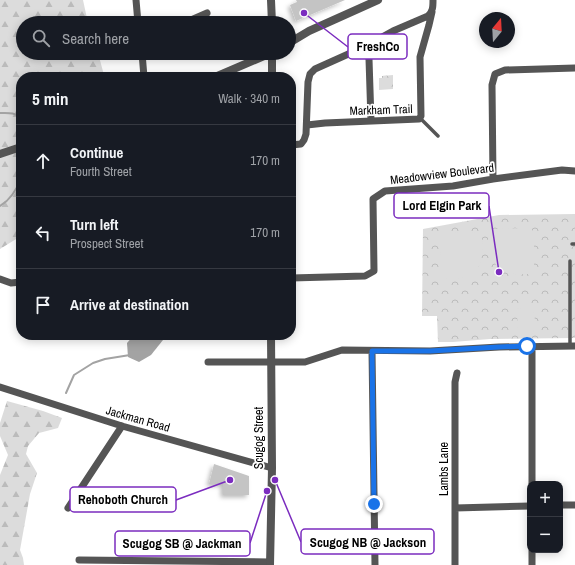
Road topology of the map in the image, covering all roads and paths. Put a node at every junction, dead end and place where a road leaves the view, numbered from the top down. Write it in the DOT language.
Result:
graph roads {
  1 [pos="136,0"];
  2 [pos="271,0"];
  3 [pos="378,0"];
  4 [pos="433,0"];
  5 [pos="432,12"];
  6 [pos="207,13"];
  7 [pos="137,16"];
  8 [pos="200,16"];
  9 [pos="272,16"];
  10 [pos="296,39"];
  11 [pos="364,47"];
  12 [pos="143,60"];
  13 [pos="255,60"];
  14 [pos="271,60"];
  15 [pos="575,68"];
  16 [pos="144,72"];
  17 [pos="227,72"];
  18 [pos="272,72"];
  19 [pos="420,118"];
  20 [pos="371,121"];
  21 [pos="307,125"];
  22 [pos="438,136"];
  23 [pos="296,144"];
  24 [pos="16,149"];
  25 [pos="0,154"];
  26 [pos="575,171"];
  27 [pos="493,179"];
  28 [pos="570,261"];
  29 [pos="296,278"];
  30 [pos="0,279"];
  31 [pos="16,282"];
  32 [pos="271,340"];
  33 [pos="532,346"];
  34 [pos="572,346"];
  35 [pos="372,351"];
  36 [pos="208,362"];
  37 [pos="271,362"];
  38 [pos="457,373"];
  39 [pos="0,387"];
  40 [pos="122,426"];
  41 [pos="272,468"];
  42 [pos="532,481"];
  43 [pos="575,505"];
  44 [pos="527,506"];
  45 [pos="563,506"];
  46 [pos="68,508"];
  47 [pos="455,508"];
  48 [pos="532,553"];
  49 [pos="79,560"];
  50 [pos="270,564"];
  51 [pos="375,565"];
  52 [pos="455,565"];
  53 [pos="532,565"];
  1 -- 7 [label="street"];
  2 -- 9 [label="street"];
  3 -- 10 [label="street"];
  4 -- 5 [label="street, Markham Trail"];
  5 -- 11 [label="street"];
  5 -- 19 [label="street, Markham Trail"];
  6 -- 8 [label="street"];
  11 -- 20 [label="street"];
  11 -- 21 [label="street"];
  12 -- 16 [label="street"];
  13 -- 17 [label="street"];
  14 -- 18 [label="street"];
  15 -- 27 [label="street"];
  19 -- 20 [label="street, Markham Trail"];
  19 -- 22 [label="lane"];
  20 -- 21 [label="street, Markham Trail"];
  21 -- 23 [label="street"];
  24 -- 25 [label="street"];
  26 -- 27 [label="street, Meadowview Boulevard"];
  27 -- 29 [label="street, Meadowview Boulevard"];
  28 -- 34 [label="lane"];
  30 -- 31 [label="street"];
  32 -- 37 [label="street, Scugog Street"];
  33 -- 34 [label="street"];
  33 -- 35 [label="street"];
  33 -- 42 [label="street"];
  35 -- 37 [label="street"];
  35 -- 51 [label="street"];
  36 -- 37 [label="street"];
  37 -- 41 [label="street, Scugog Street"];
  38 -- 47 [label="street, Lambs Lane"];
  39 -- 40 [label="street, Jackman Road"];
  40 -- 41 [label="street, Jackman Road"];
  40 -- 46 [label="street"];
  41 -- 50 [label="street, Scugog Street"];
  43 -- 45 [label="street"];
  44 -- 47 [label="street"];
  47 -- 52 [label="street, Lambs Lane"];
  48 -- 53 [label="street"];
  49 -- 50 [label="street"];
}
